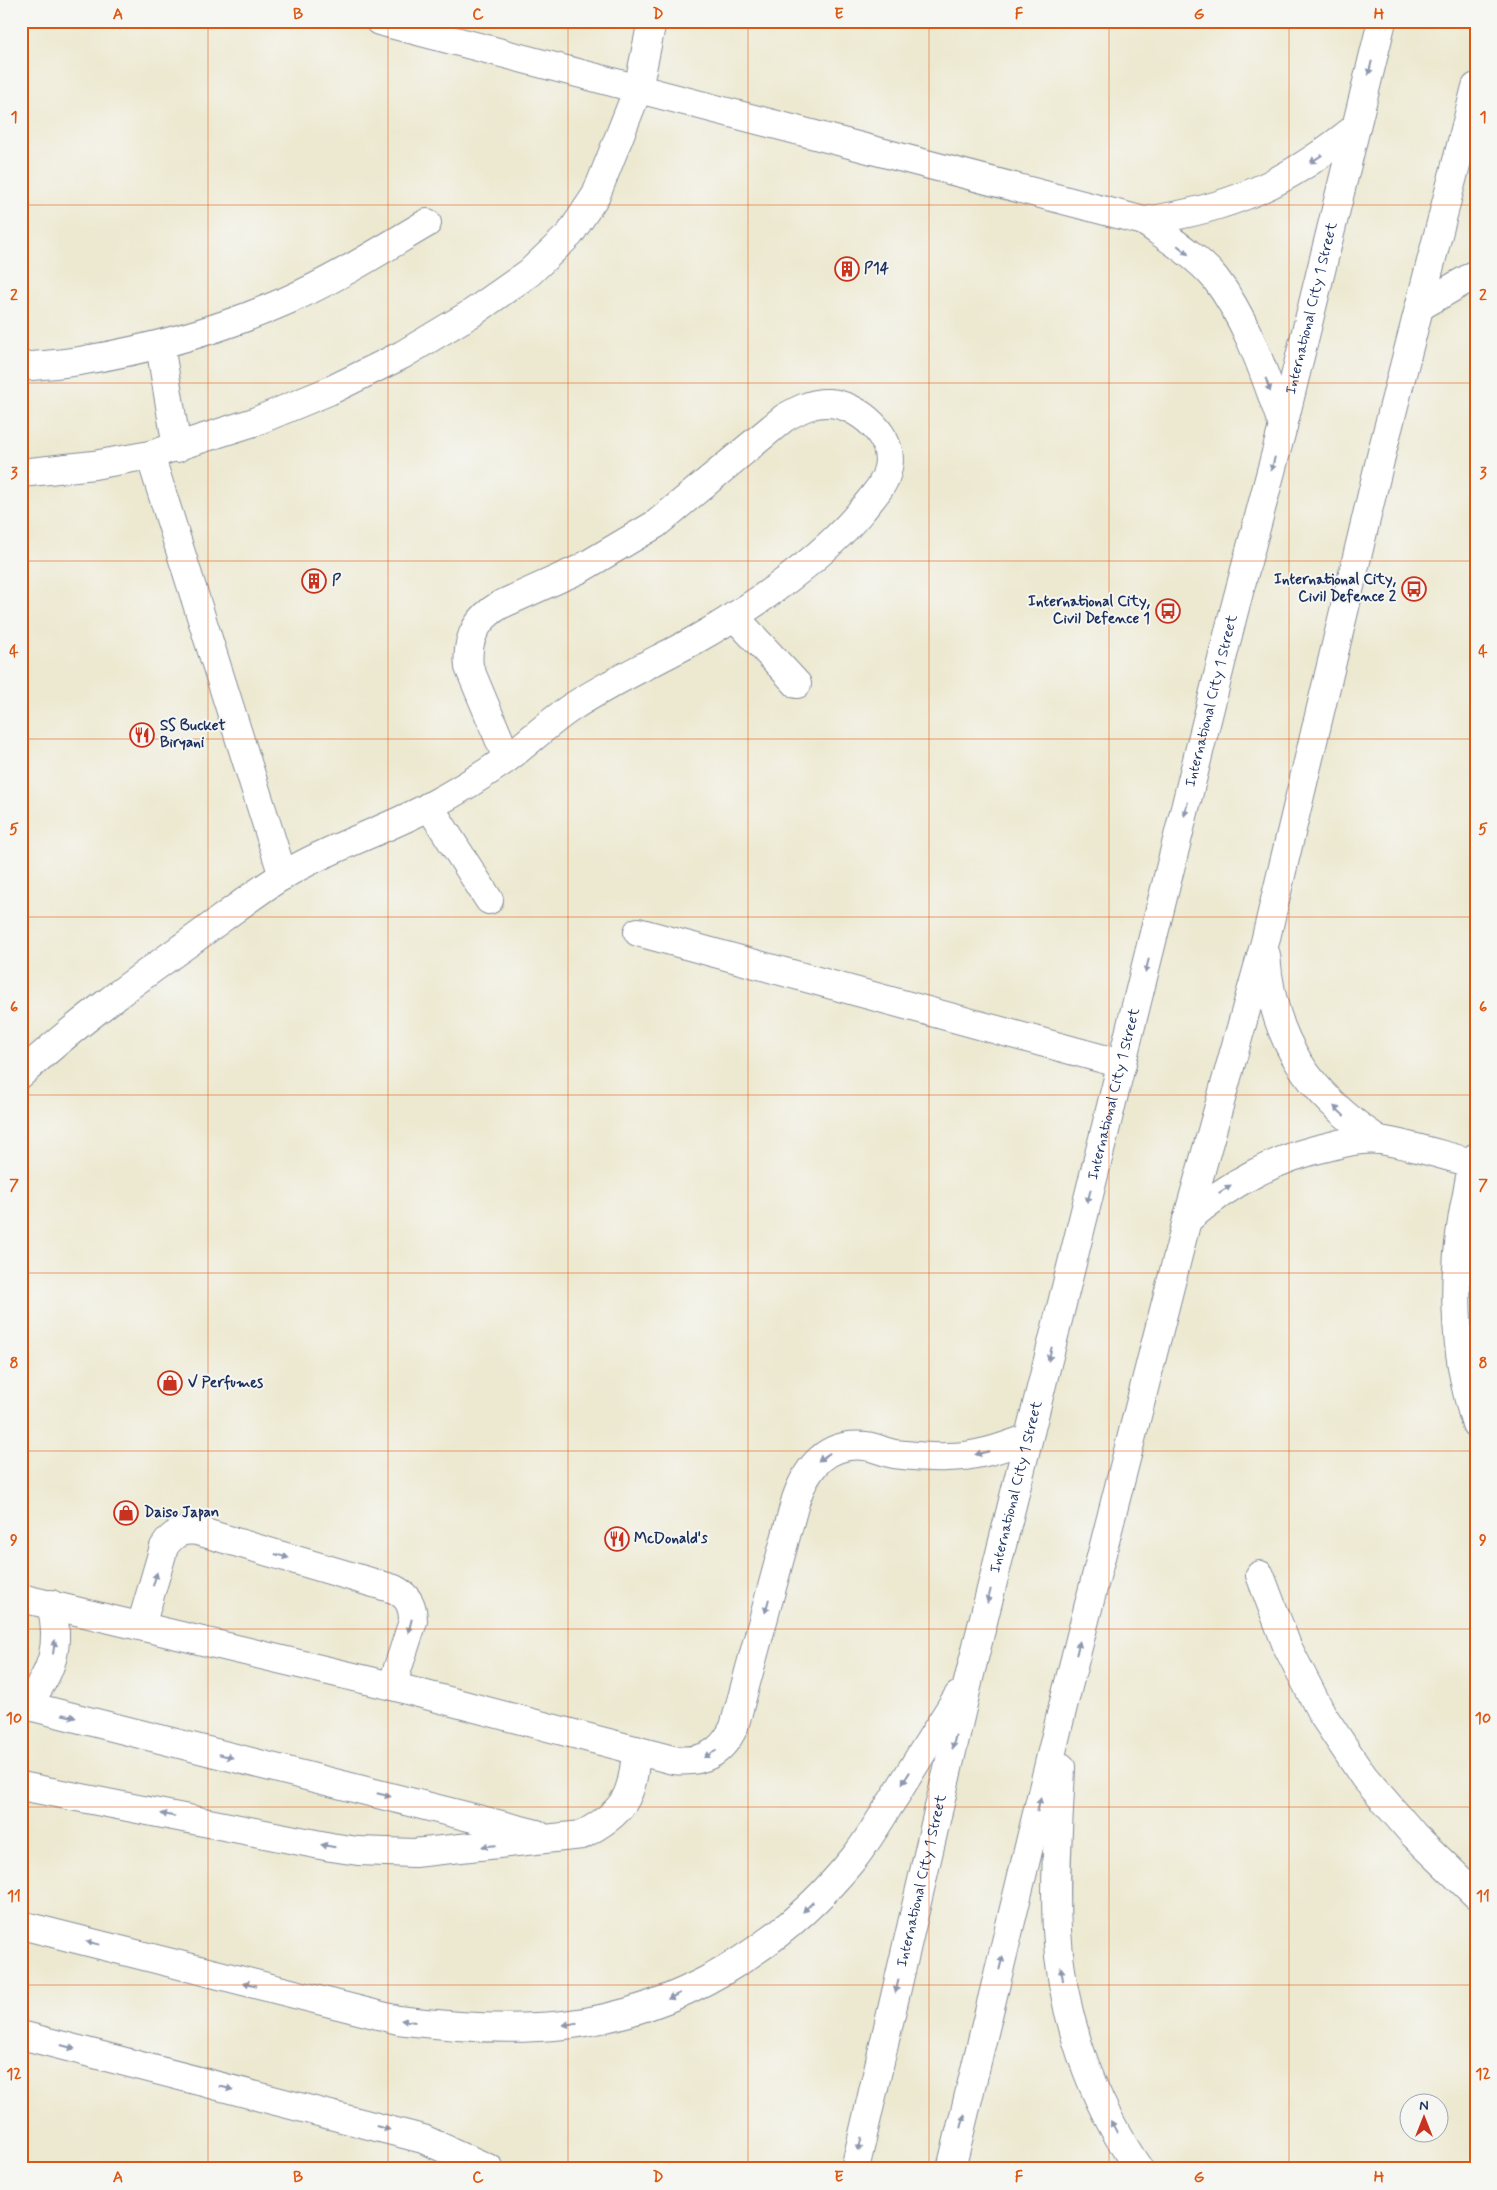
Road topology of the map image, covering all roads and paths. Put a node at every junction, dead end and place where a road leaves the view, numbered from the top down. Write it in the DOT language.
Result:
graph roads {
  1 [pos="379,21"];
  2 [pos="652,21"];
  3 [pos="1382,21"];
  4 [pos="1476,87"];
  5 [pos="638,89"];
  6 [pos="1354,129"];
  7 [pos="1144,221"];
  8 [pos="427,224"];
  9 [pos="1476,274"];
  10 [pos="1421,306"];
  11 [pos="160,345"];
  12 [pos="21,367"];
  13 [pos="1283,426"];
  14 [pos="177,448"];
  15 [pos="150,454"];
  16 [pos="21,473"];
  17 [pos="734,616"];
  18 [pos="796,684"];
  19 [pos="507,758"];
  20 [pos="429,806"];
  21 [pos="283,876"];
  22 [pos="489,900"];
  23 [pos="638,932"];
  24 [pos="1265,942"];
  25 [pos="1122,1064"];
  26 [pos="22,1071"];
  27 [pos="1378,1140"];
  28 [pos="1475,1161"];
  29 [pos="1187,1220"];
  30 [pos="1476,1424"];
  31 [pos="1028,1438"];
  32 [pos="1260,1575"];
  33 [pos="21,1598"];
  34 [pos="51,1604"];
  35 [pos="141,1626"];
  36 [pos="969,1678"];
  37 [pos="392,1686"];
  38 [pos="23,1704"];
  39 [pos="1063,1706"];
  40 [pos="636,1750"];
  41 [pos="21,1786"];
  42 [pos="555,1839"];
  43 [pos="1476,1895"];
  44 [pos="21,1925"];
  45 [pos="21,2035"];
  46 [pos="490,2169"];
  47 [pos="854,2169"];
  48 [pos="951,2169"];
  49 [pos="1139,2169"];
  1 -- 5 [label="street"];
  2 -- 5 [label="street"];
  3 -- 6 [label="street, International City 1 Street, one-way"];
  4 -- 10 [label="street"];
  5 -- 7 [label="street"];
  5 -- 14 [label="street"];
  6 -- 7 [label="street, one-way"];
  6 -- 13 [label="street, International City 1 Street"];
  7 -- 13 [label="street, one-way"];
  8 -- 11 [label="street"];
  9 -- 10 [label="street"];
  10 -- 24 [label="street"];
  11 -- 12 [label="street"];
  11 -- 14 [label="street"];
  13 -- 25 [label="street, International City 1 Street, one-way"];
  14 -- 15 [label="street"];
  15 -- 16 [label="street"];
  15 -- 21 [label="street"];
  17 -- 18 [label="street"];
  17 -- 19 [label="street"];
  17 -- 19 [label="street"];
  19 -- 20 [label="street"];
  20 -- 21 [label="street"];
  20 -- 22 [label="street"];
  21 -- 26 [label="street"];
  23 -- 25 [label="street"];
  27 -- 24 [label="street, one-way"];
  24 -- 29 [label="street"];
  25 -- 31 [label="street, International City 1 Street, one-way"];
  27 -- 28 [label="street"];
  29 -- 27 [label="street, one-way"];
  28 -- 30 [label="street"];
  39 -- 29 [label="street, one-way"];
  31 -- 36 [label="street, International City 1 Street, one-way"];
  31 -- 40 [label="street, one-way"];
  32 -- 43 [label="street"];
  33 -- 34 [label="street"];
  34 -- 35 [label="street"];
  38 -- 34 [label="street, one-way"];
  35 -- 37 [label="street"];
  35 -- 37 [label="street, one-way"];
  36 -- 44 [label="street, one-way"];
  36 -- 47 [label="street, International City 1 Street, one-way"];
  37 -- 40 [label="street"];
  38 -- 42 [label="street, one-way"];
  48 -- 39 [label="street, one-way"];
  49 -- 39 [label="street, one-way"];
  40 -- 42 [label="street"];
  42 -- 41 [label="street, one-way"];
  45 -- 46 [label="street, one-way"];
}
